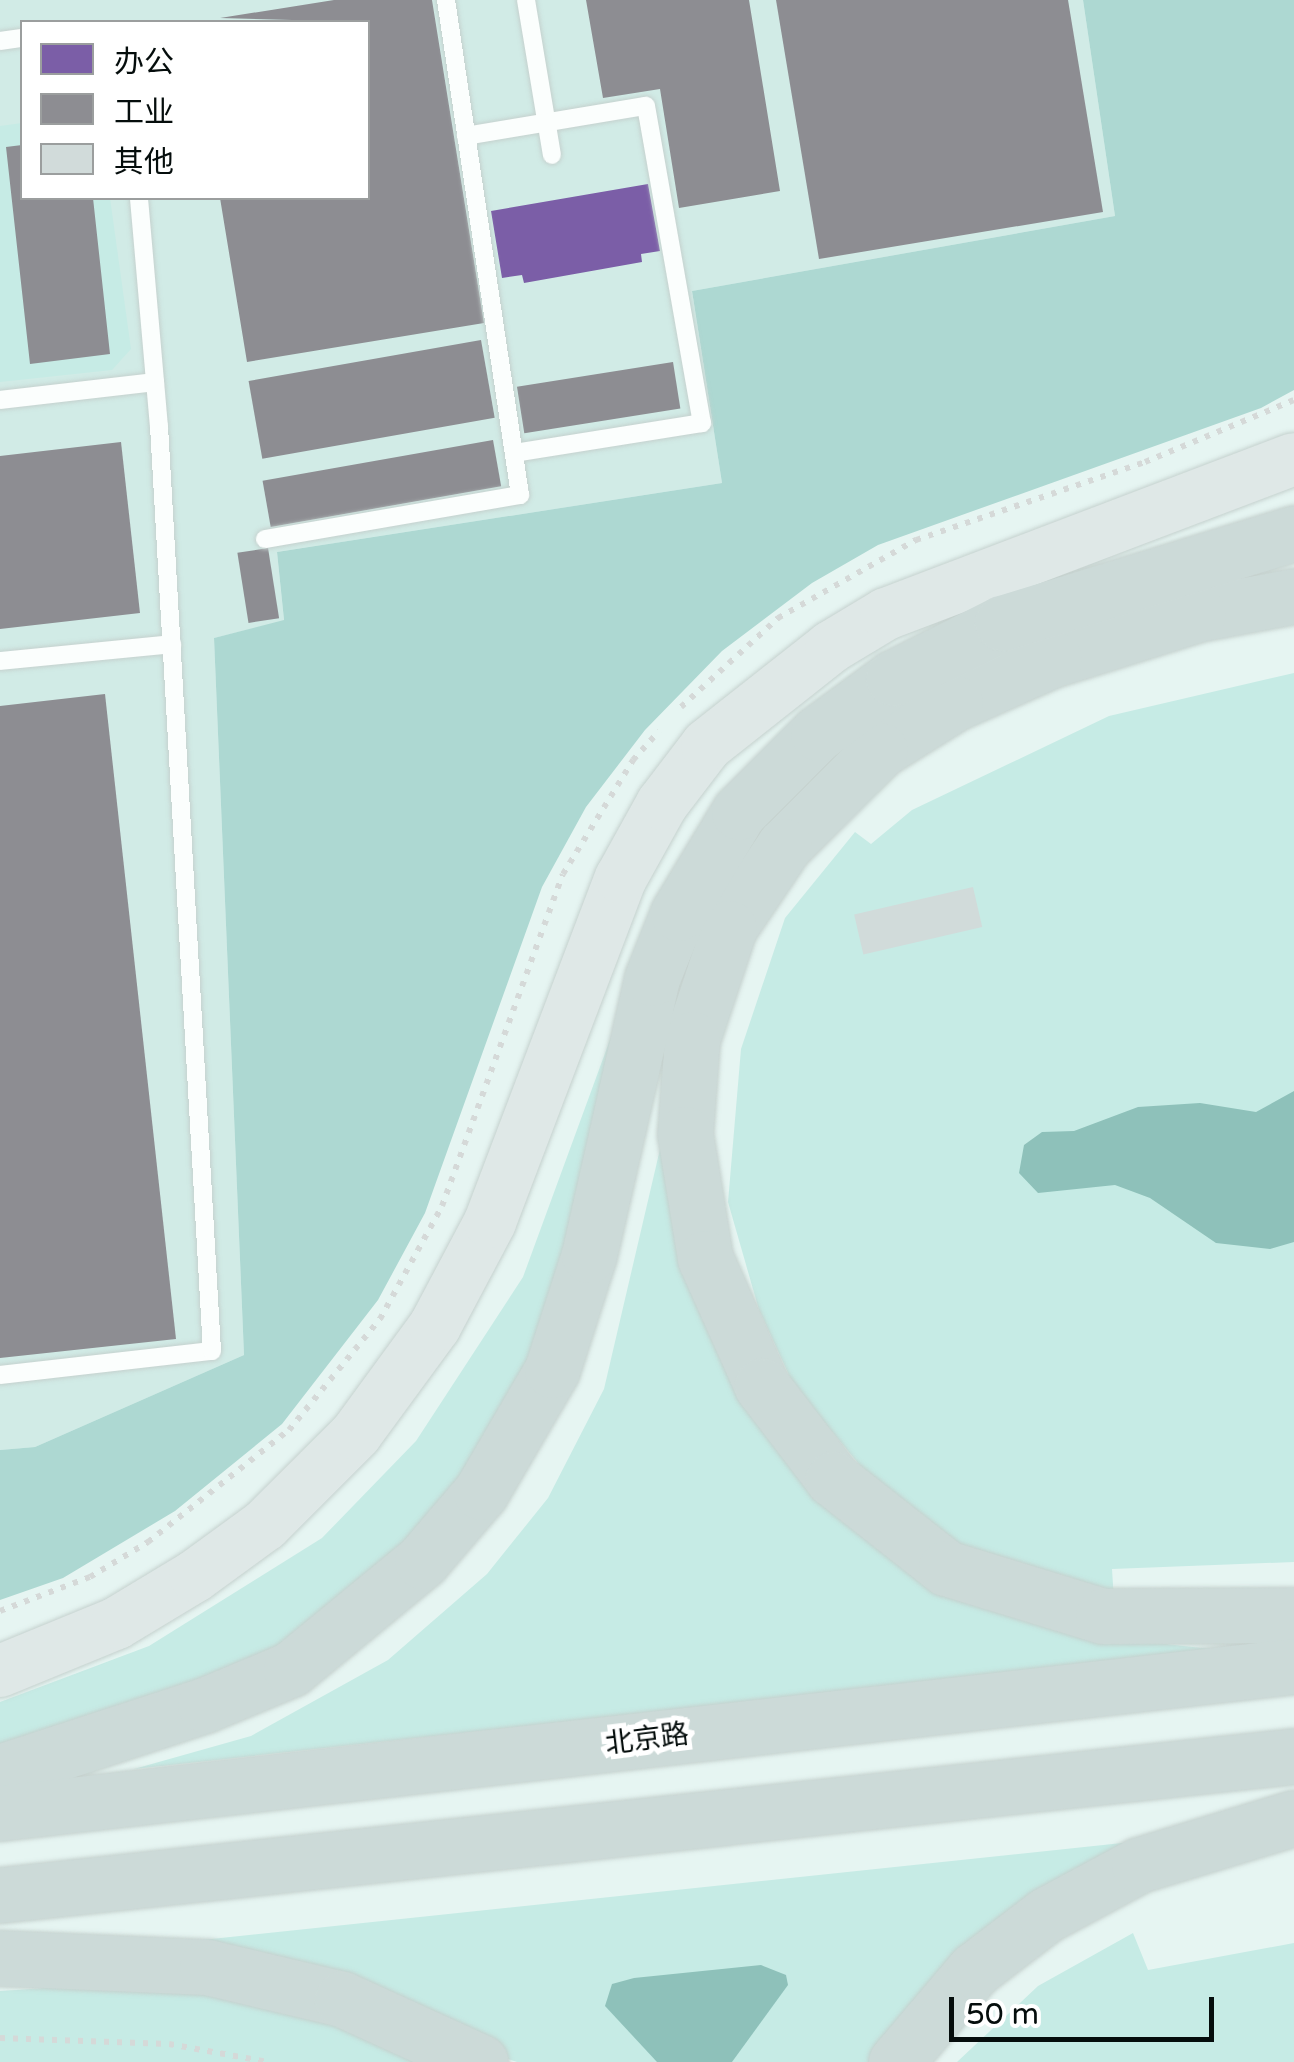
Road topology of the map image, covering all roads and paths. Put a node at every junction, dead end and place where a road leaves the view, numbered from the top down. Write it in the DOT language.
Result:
graph roads {
  1 [pos="446,0"];
  2 [pos="526,0"];
  3 [pos="547,122"];
  4 [pos="466,136"];
  5 [pos="552,154"];
  6 [pos="138,200"];
  7 [pos="156,382"];
  8 [pos="0,400"];
  9 [pos="514,453"];
  10 [pos="1294,459"];
  11 [pos="1294,533"];
  12 [pos="266,540"];
  13 [pos="1294,596"];
  14 [pos="172,644"];
  15 [pos="0,661"];
  16 [pos="0,1375"];
  17 [pos="1294,1615"];
  18 [pos="1279,1662"];
  19 [pos="0,1671"];
  20 [pos="1294,1756"];
  21 [pos="1235,1762"];
  22 [pos="0,1772"];
  23 [pos="1294,1772"];
  24 [pos="0,1813"];
  25 [pos="1294,1818"];
  26 [pos="0,1895"];
  27 [pos="0,1958"];
  28 [pos="0,2038"];
  29 [pos="268,2062"];
  30 [pos="480,2062"];
  31 [pos="896,2062"];
  1 -- 4 [label="lane"];
  2 -- 3 [label="lane"];
  3 -- 4 [label="lane"];
  3 -- 5 [label="lane"];
  3 -- 9 [label="lane"];
  4 -- 9 [label="lane"];
  6 -- 7 [label="lane"];
  7 -- 8 [label="lane"];
  7 -- 14 [label="lane"];
  9 -- 12 [label="lane"];
  10 -- 19 [label="main road"];
  11 -- 22 [label="highway"];
  13 -- 17 [label="highway"];
  14 -- 15 [label="lane"];
  14 -- 16 [label="lane"];
  18 -- 24 [label="highway, 北京路"];
  20 -- 21 [label="highway"];
  21 -- 23 [label="highway"];
  21 -- 26 [label="highway"];
  25 -- 31 [label="highway"];
  27 -- 30 [label="highway"];
  28 -- 29 [label="path"];
}
